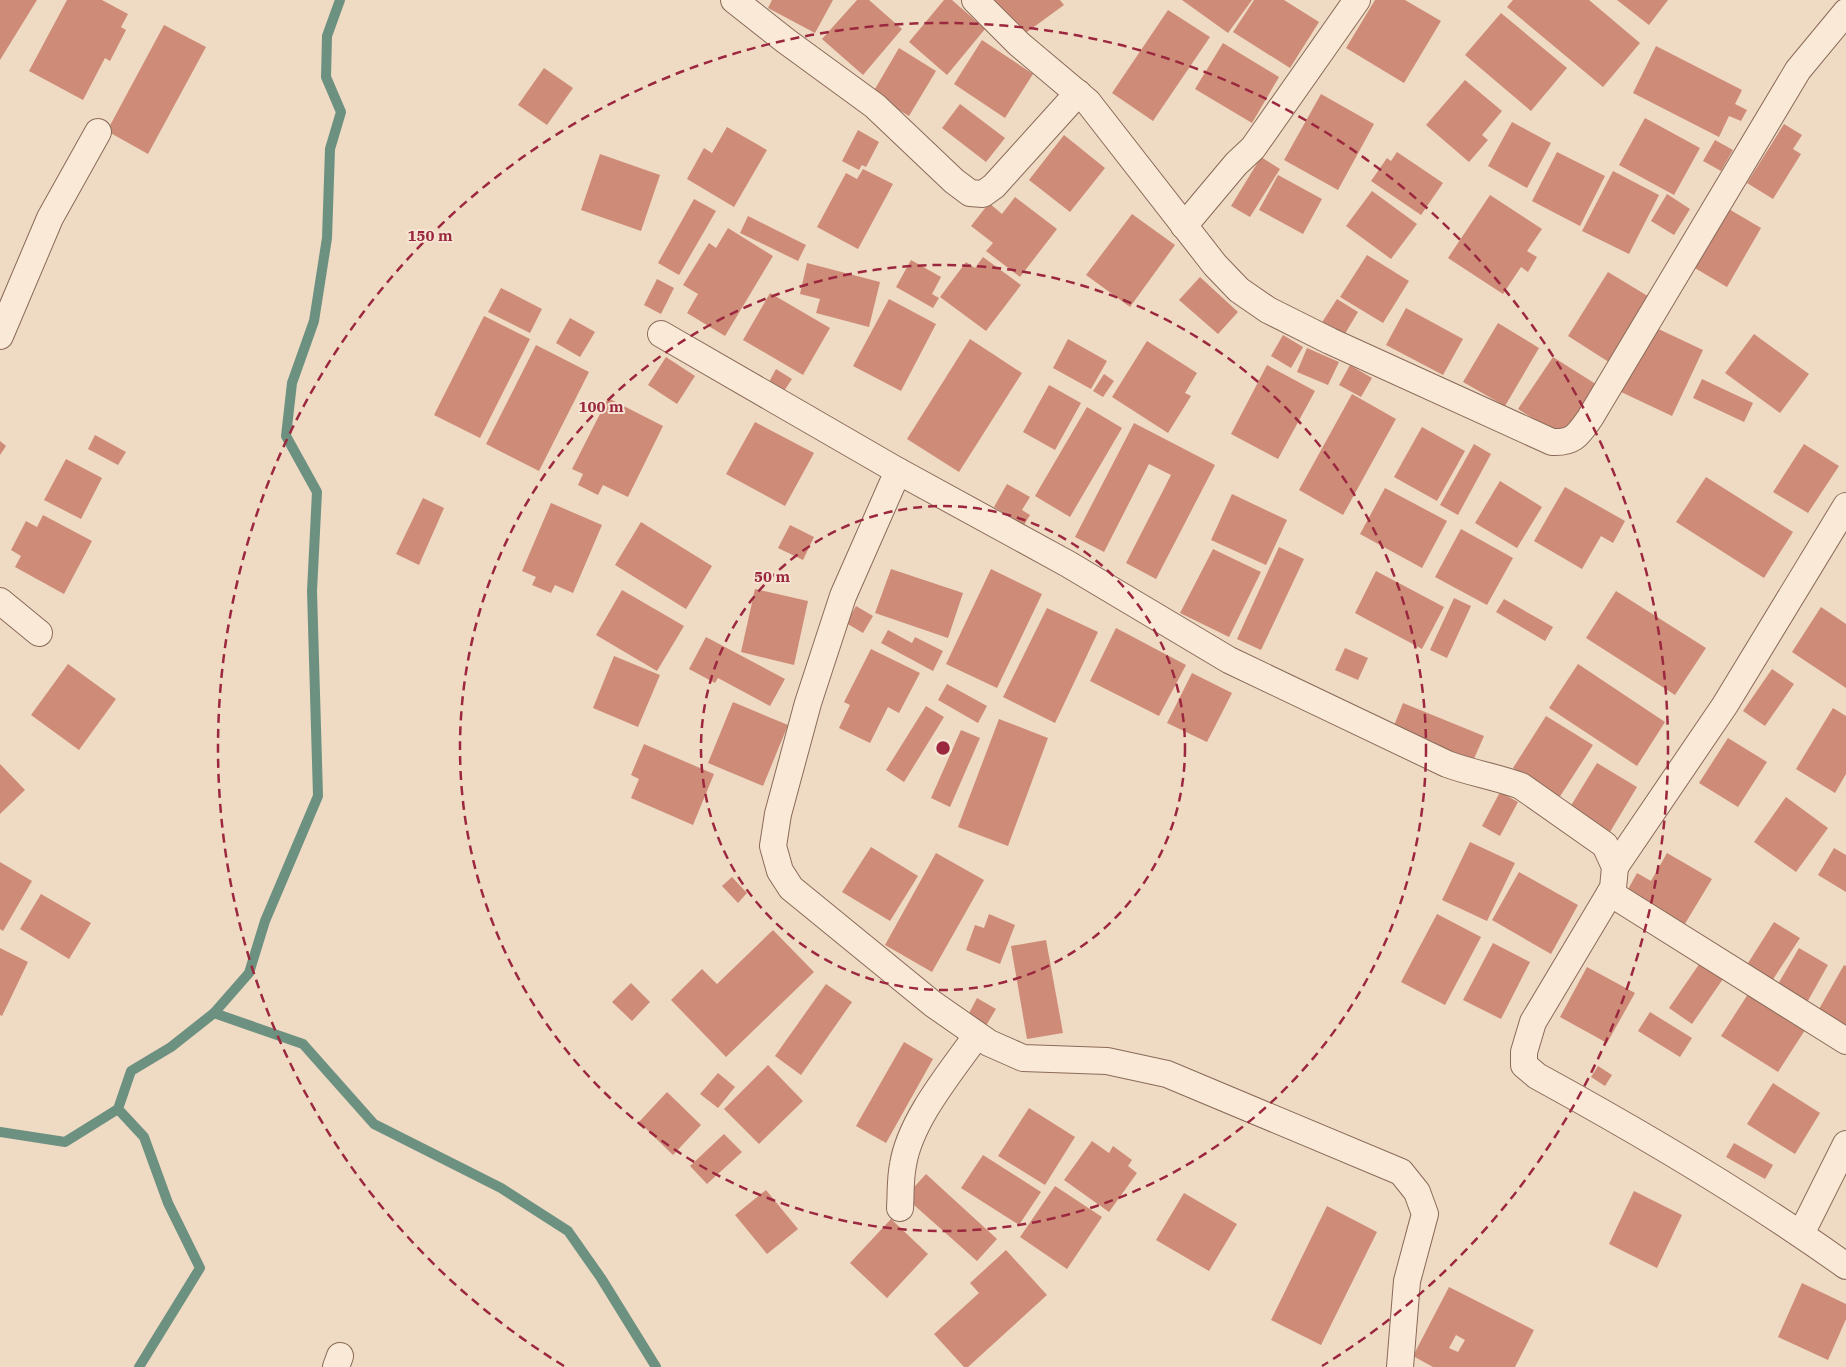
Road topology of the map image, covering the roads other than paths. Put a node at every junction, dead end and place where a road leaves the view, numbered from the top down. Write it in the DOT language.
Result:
graph roads {
  1 [pos="734,0"];
  2 [pos="974,0"];
  3 [pos="1357,0"];
  4 [pos="1846,12"];
  5 [pos="1078,93"];
  6 [pos="98,132"];
  7 [pos="1184,226"];
  8 [pos="661,334"];
  9 [pos="0,336"];
  10 [pos="898,471"];
  11 [pos="1846,506"];
  12 [pos="0,601"];
  13 [pos="38,633"];
  14 [pos="1615,867"];
  15 [pos="1610,893"];
  16 [pos="977,1034"];
  17 [pos="1846,1041"];
  18 [pos="1846,1144"];
  19 [pos="900,1208"];
  20 [pos="1801,1234"];
  21 [pos="1846,1266"];
  22 [pos="1400,1367"];
  1 -- 5 [label="street"];
  2 -- 5 [label="street"];
  3 -- 7 [label="street"];
  4 -- 7 [label="street"];
  5 -- 7 [label="street"];
  6 -- 9 [label="street"];
  8 -- 10 [label="street"];
  10 -- 14 [label="street"];
  10 -- 16 [label="street"];
  11 -- 14 [label="street"];
  12 -- 13 [label="street"];
  14 -- 15 [label="street"];
  15 -- 17 [label="street"];
  15 -- 20 [label="street"];
  16 -- 19 [label="street"];
  16 -- 22 [label="street"];
  18 -- 20 [label="street"];
  20 -- 21 [label="street"];
}
